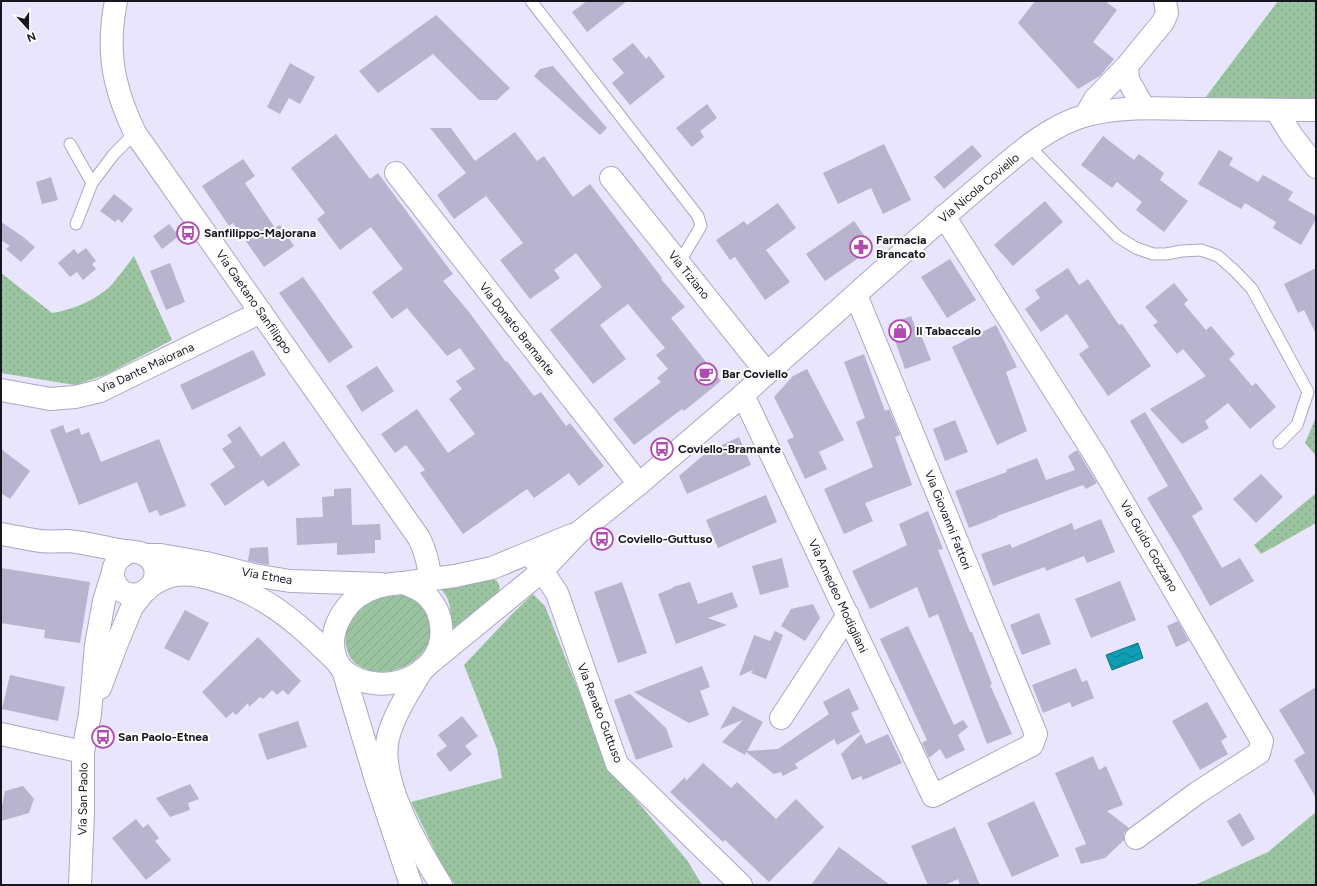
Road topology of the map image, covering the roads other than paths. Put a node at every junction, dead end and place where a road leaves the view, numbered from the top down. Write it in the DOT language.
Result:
graph roads {
  1 [pos="531,1"];
  2 [pos="1165,1"];
  3 [pos="116,5"];
  4 [pos="1126,66"];
  5 [pos="1144,108"];
  6 [pos="1276,110"];
  7 [pos="1316,110"];
  8 [pos="1086,116"];
  9 [pos="135,133"];
  10 [pos="70,144"];
  11 [pos="1029,146"];
  12 [pos="1316,167"];
  13 [pos="396,173"];
  14 [pos="611,178"];
  15 [pos="92,183"];
  16 [pos="944,216"];
  17 [pos="76,224"];
  18 [pos="680,263"];
  19 [pos="856,295"];
  20 [pos="261,312"];
  21 [pos="766,373"];
  22 [pos="1,390"];
  23 [pos="744,395"];
  24 [pos="1279,443"];
  25 [pos="639,484"];
  26 [pos="578,533"];
  27 [pos="1,534"];
  28 [pos="40,541"];
  29 [pos="530,553"];
  30 [pos="138,554"];
  31 [pos="492,568"];
  32 [pos="113,569"];
  33 [pos="542,571"];
  34 [pos="430,579"];
  35 [pos="396,583"];
  36 [pos="148,588"];
  37 [pos="508,599"];
  38 [pos="848,615"];
  39 [pos="340,666"];
  40 [pos="427,666"];
  41 [pos="90,714"];
  42 [pos="781,718"];
  43 [pos="1,734"];
  44 [pos="83,752"];
  45 [pos="934,796"];
  46 [pos="1136,838"];
  47 [pos="80,885"];
  48 [pos="411,885"];
  49 [pos="441,885"];
  50 [pos="741,885"];
  1 -- 18 [label="lane"];
  2 -- 4 [label="street"];
  3 -- 9 [label="street, Via Gaetano Sanfilippo"];
  4 -- 5 [label="street"];
  4 -- 8 [label="street"];
  5 -- 6 [label="street, Via Nicola Coviello"];
  5 -- 8 [label="street, Via Nicola Coviello"];
  6 -- 7 [label="street, Via Nicola Coviello"];
  6 -- 12 [label="street"];
  8 -- 11 [label="street, Via Nicola Coviello"];
  9 -- 15 [label="lane"];
  9 -- 20 [label="street, Via Gaetano Sanfilippo"];
  10 -- 15 [label="lane"];
  11 -- 16 [label="street, Via Nicola Coviello"];
  11 -- 24 [label="lane"];
  13 -- 25 [label="street, Via Donato Bramante"];
  14 -- 18 [label="street, Via Tiziano"];
  15 -- 17 [label="lane"];
  16 -- 19 [label="street, Via Nicola Coviello"];
  16 -- 46 [label="street, Via Guido Gozzano"];
  18 -- 21 [label="street, Via Tiziano"];
  19 -- 21 [label="street, Via Nicola Coviello"];
  19 -- 45 [label="street, Via Giovanni Fattori"];
  20 -- 22 [label="street, Via Dante Maiorana"];
  20 -- 34 [label="street, Via Gaetano Sanfilippo"];
  21 -- 23 [label="street, Via Nicola Coviello"];
  23 -- 25 [label="street, Via Nicola Coviello"];
  23 -- 38 [label="street, Via Amedeo Modigliani"];
  25 -- 26 [label="street, Via Nicola Coviello"];
  26 -- 29 [label="street"];
  26 -- 33 [label="street"];
  27 -- 28 [label="street"];
  28 -- 30 [label="street, Via Etnea"];
  28 -- 32 [label="street"];
  29 -- 31 [label="street"];
  29 -- 33 [label="street, Via Renato Guttuso"];
  30 -- 32 [label="street"];
  30 -- 35 [label="street, Via Etnea"];
  30 -- 36 [label="street"];
  31 -- 34 [label="street"];
  31 -- 37 [label="street"];
  32 -- 36 [label="street"];
  32 -- 41 [label="street"];
  33 -- 37 [label="street"];
  33 -- 50 [label="street, Via Renato Guttuso"];
  34 -- 35 [label="street"];
  35 -- 39 [label="street"];
  35 -- 40 [label="street"];
  36 -- 39 [label="street, Via Etnea"];
  36 -- 41 [label="street"];
  37 -- 40 [label="street"];
  38 -- 42 [label="street"];
  38 -- 45 [label="street, Via Amedeo Modigliani"];
  39 -- 40 [label="street"];
  39 -- 48 [label="street, Via Etnea"];
  40 -- 49 [label="street"];
  41 -- 44 [label="street, Via San Paolo"];
  43 -- 44 [label="street"];
  44 -- 47 [label="street, Via San Paolo"];
}
